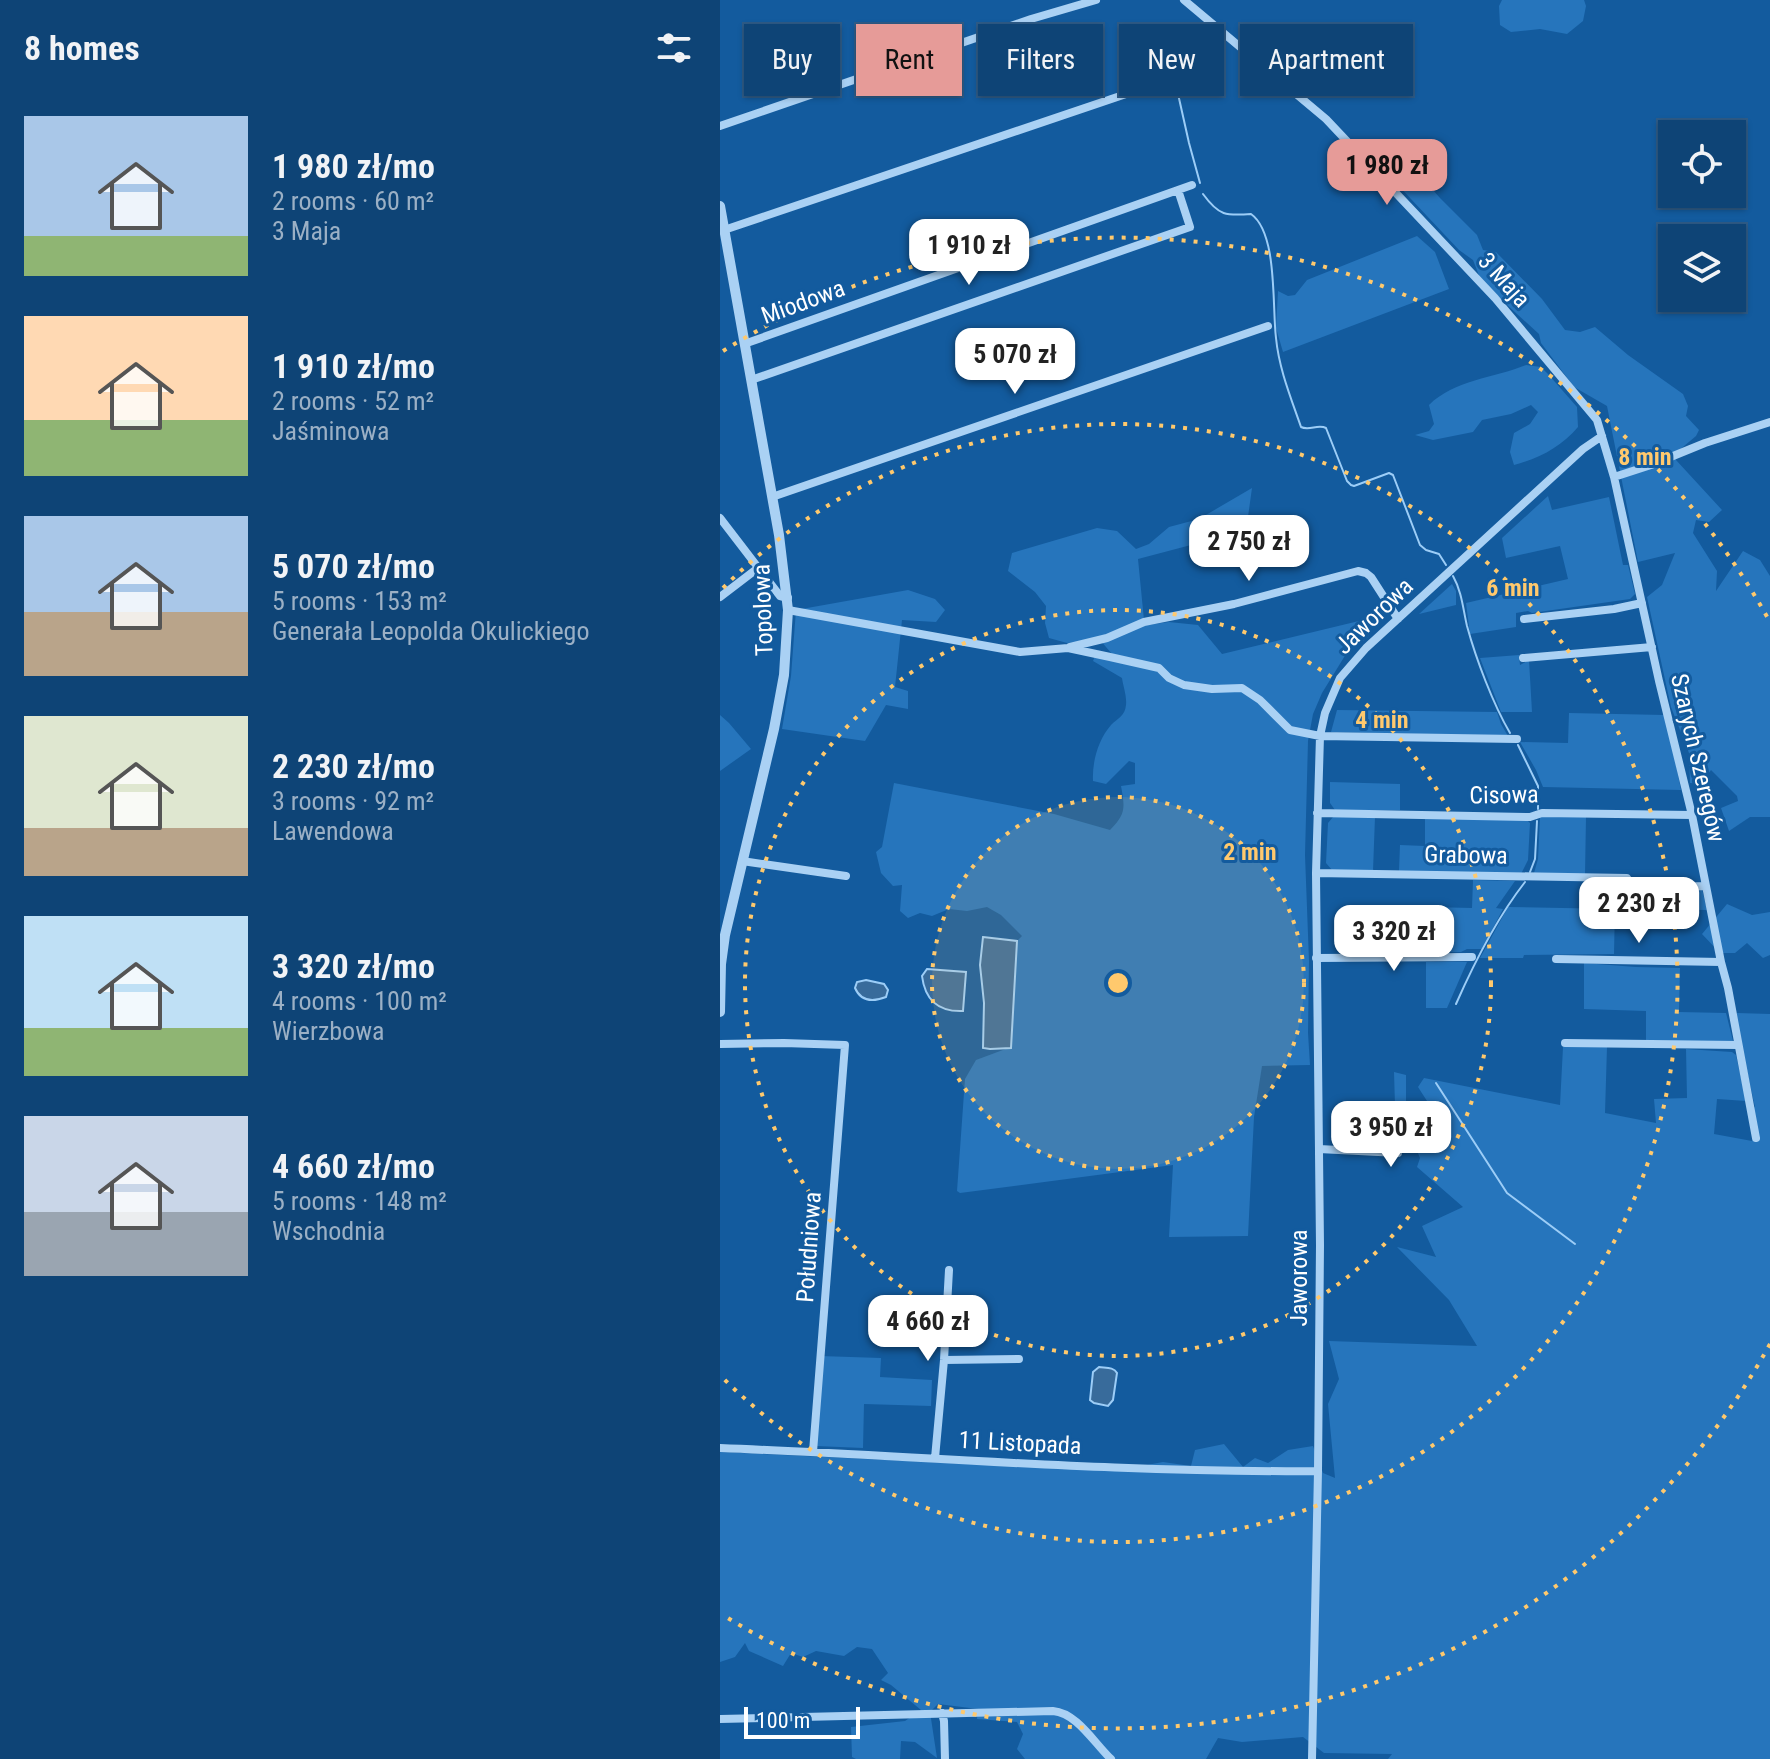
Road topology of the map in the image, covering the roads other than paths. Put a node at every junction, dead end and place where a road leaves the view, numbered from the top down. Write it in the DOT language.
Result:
graph roads {
  1 [pos="1096,0"];
  2 [pos="1184,0"];
  3 [pos="1120,96"];
  4 [pos="720,126"];
  5 [pos="1192,185"];
  6 [pos="1178,190"];
  7 [pos="720,206"];
  8 [pos="724,230"];
  9 [pos="1268,326"];
  10 [pos="744,344"];
  11 [pos="751,380"];
  12 [pos="1770,422"];
  13 [pos="1602,436"];
  14 [pos="1614,477"];
  15 [pos="772,497"];
  16 [pos="720,518"];
  17 [pos="758,568"];
  18 [pos="720,597"];
  19 [pos="1642,603"];
  20 [pos="788,604"];
  21 [pos="1398,619"];
  22 [pos="1524,619"];
  23 [pos="1652,647"];
  24 [pos="1068,648"];
  25 [pos="1523,658"];
  26 [pos="1320,736"];
  27 [pos="1517,739"];
  28 [pos="1317,813"];
  29 [pos="1692,815"];
  30 [pos="742,861"];
  31 [pos="1316,873"];
  32 [pos="846,876"];
  33 [pos="1706,886"];
  34 [pos="722,935"];
  35 [pos="1472,957"];
  36 [pos="1316,958"];
  37 [pos="1556,959"];
  38 [pos="1721,962"];
  39 [pos="720,1012"];
  40 [pos="1565,1043"];
  41 [pos="720,1044"];
  42 [pos="1738,1045"];
  43 [pos="1398,1111"];
  44 [pos="1756,1138"];
  45 [pos="1319,1149"];
  46 [pos="949,1270"];
  47 [pos="1019,1359"];
  48 [pos="944,1360"];
  49 [pos="720,1448"];
  50 [pos="813,1452"];
  51 [pos="935,1458"];
  52 [pos="1318,1471"];
  53 [pos="942,1713"];
  54 [pos="720,1719"];
  55 [pos="945,1759"];
  56 [pos="1111,1759"];
  57 [pos="1312,1759"];
  1 -- 4 [label="street"];
  2 -- 13 [label="street, 3 Maja"];
  3 -- 8 [label="street"];
  5 -- 6 [label="street, Miodowa"];
  6 -- 10 [label="street, Miodowa"];
  6 -- 11 [label="street"];
  7 -- 8 [label="street, Topolowa"];
  8 -- 10 [label="street, Topolowa"];
  9 -- 15 [label="street"];
  10 -- 11 [label="street, Topolowa"];
  11 -- 15 [label="street, Topolowa"];
  12 -- 14 [label="street"];
  13 -- 14 [label="street, Szarych Szeregów"];
  13 -- 21 [label="street, Jaworowa"];
  14 -- 19 [label="street, Szarych Szeregów"];
  15 -- 20 [label="street, Topolowa"];
  16 -- 17 [label="street"];
  17 -- 18 [label="street"];
  17 -- 20 [label="street"];
  19 -- 22 [label="street"];
  19 -- 23 [label="street, Szarych Szeregów"];
  20 -- 24 [label="street"];
  20 -- 30 [label="street, Topolowa"];
  21 -- 24 [label="street"];
  21 -- 26 [label="street, Jaworowa"];
  23 -- 25 [label="street"];
  23 -- 29 [label="street, Szarych Szeregów"];
  24 -- 26 [label="street"];
  26 -- 27 [label="street"];
  26 -- 28 [label="street, Jaworowa"];
  28 -- 29 [label="street, Cisowa"];
  28 -- 31 [label="street, Jaworowa"];
  29 -- 33 [label="street, Szarych Szeregów"];
  30 -- 32 [label="street"];
  30 -- 34 [label="street, Topolowa"];
  31 -- 33 [label="street, Grabowa"];
  31 -- 36 [label="street, Jaworowa"];
  33 -- 38 [label="street, Szarych Szeregów"];
  34 -- 39 [label="street, Topolowa"];
  35 -- 36 [label="street"];
  36 -- 45 [label="street, Jaworowa"];
  37 -- 38 [label="street"];
  38 -- 42 [label="street, Szarych Szeregów"];
  40 -- 42 [label="street"];
  41 -- 50 [label="street, Południowa"];
  42 -- 44 [label="street, Szarych Szeregów"];
  43 -- 45 [label="street"];
  45 -- 52 [label="street, Jaworowa"];
  46 -- 48 [label="street"];
  47 -- 48 [label="street"];
  48 -- 51 [label="street"];
  49 -- 50 [label="street, 11 Listopada"];
  50 -- 51 [label="street, 11 Listopada"];
  51 -- 52 [label="street, 11 Listopada"];
  52 -- 57 [label="street, Jaworowa"];
  53 -- 54 [label="street"];
  53 -- 55 [label="street"];
  53 -- 56 [label="street"];
}
